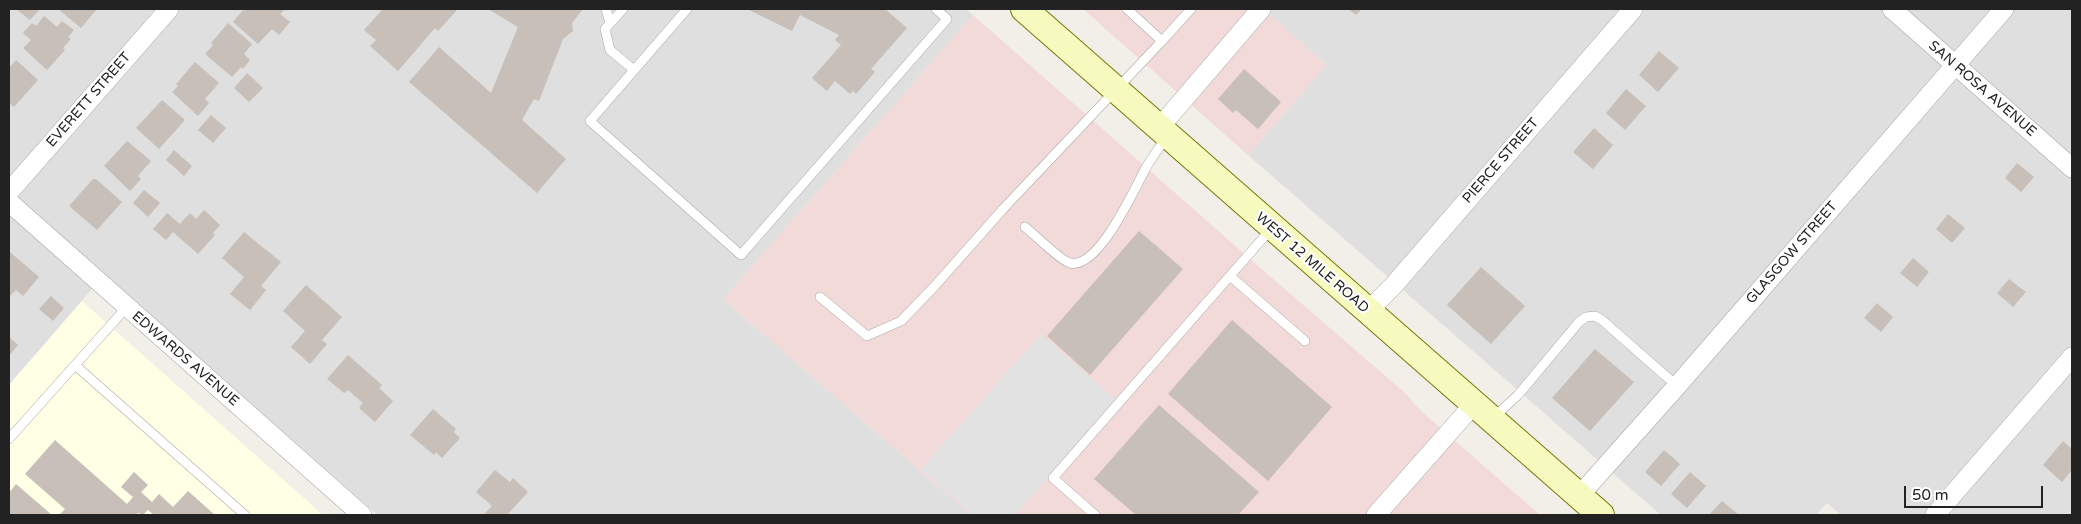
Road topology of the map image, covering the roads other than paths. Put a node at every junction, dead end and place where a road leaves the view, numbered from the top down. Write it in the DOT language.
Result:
graph roads {
  1 [pos="169,9"];
  2 [pos="606,9"];
  3 [pos="623,9"];
  4 [pos="687,9"];
  5 [pos="936,9"];
  6 [pos="1024,9"];
  7 [pos="1126,9"];
  8 [pos="1191,9"];
  9 [pos="1259,9"];
  10 [pos="1633,9"];
  11 [pos="1892,9"];
  12 [pos="2004,9"];
  13 [pos="610,22"];
  14 [pos="1162,40"];
  15 [pos="1955,65"];
  16 [pos="634,70"];
  17 [pos="1115,89"];
  18 [pos="1163,131"];
  19 [pos="2072,168"];
  20 [pos="9,192"];
  21 [pos="9,202"];
  22 [pos="1025,227"];
  23 [pos="1272,228"];
  24 [pos="1230,276"];
  25 [pos="820,297"];
  26 [pos="127,307"];
  27 [pos="1367,312"];
  28 [pos="1305,341"];
  29 [pos="2072,357"];
  30 [pos="75,365"];
  31 [pos="1677,386"];
  32 [pos="1483,412"];
  33 [pos="9,439"];
  34 [pos="1579,496"];
  35 [pos="356,513"];
  36 [pos="245,515"];
  37 [pos="1095,515"];
  38 [pos="1376,515"];
  39 [pos="1602,515"];
  40 [pos="1935,515"];
  1 -- 20 [label="street, EVERETT STREET"];
  2 -- 13 [label="lane"];
  3 -- 13 [label="lane"];
  4 -- 16 [label="lane"];
  5 -- 16 [label="lane"];
  6 -- 17 [label="main road, WEST 12 MILE ROAD"];
  7 -- 14 [label="lane"];
  8 -- 14 [label="lane"];
  9 -- 18 [label="street"];
  10 -- 27 [label="street, PIERCE STREET"];
  11 -- 15 [label="street, SAN ROSA AVENUE"];
  12 -- 15 [label="street, GLASGOW STREET"];
  13 -- 16 [label="lane"];
  14 -- 17 [label="lane"];
  15 -- 19 [label="street, SAN ROSA AVENUE"];
  15 -- 31 [label="street, GLASGOW STREET"];
  17 -- 18 [label="main road, WEST 12 MILE ROAD"];
  17 -- 25 [label="lane"];
  18 -- 22 [label="lane"];
  18 -- 23 [label="main road, WEST 12 MILE ROAD"];
  21 -- 26 [label="street, EDWARDS AVENUE"];
  23 -- 24 [label="lane"];
  23 -- 27 [label="main road, WEST 12 MILE ROAD"];
  24 -- 28 [label="lane"];
  24 -- 37 [label="lane"];
  26 -- 30 [label="lane"];
  26 -- 35 [label="street, EDWARDS AVENUE"];
  27 -- 32 [label="main road, WEST 12 MILE ROAD"];
  29 -- 40 [label="street"];
  30 -- 33 [label="lane"];
  30 -- 36 [label="lane"];
  31 -- 32 [label="lane"];
  31 -- 34 [label="street, GLASGOW STREET"];
  32 -- 34 [label="main road, WEST 12 MILE ROAD"];
  32 -- 38 [label="street"];
  34 -- 39 [label="main road, WEST 12 MILE ROAD"];
}
